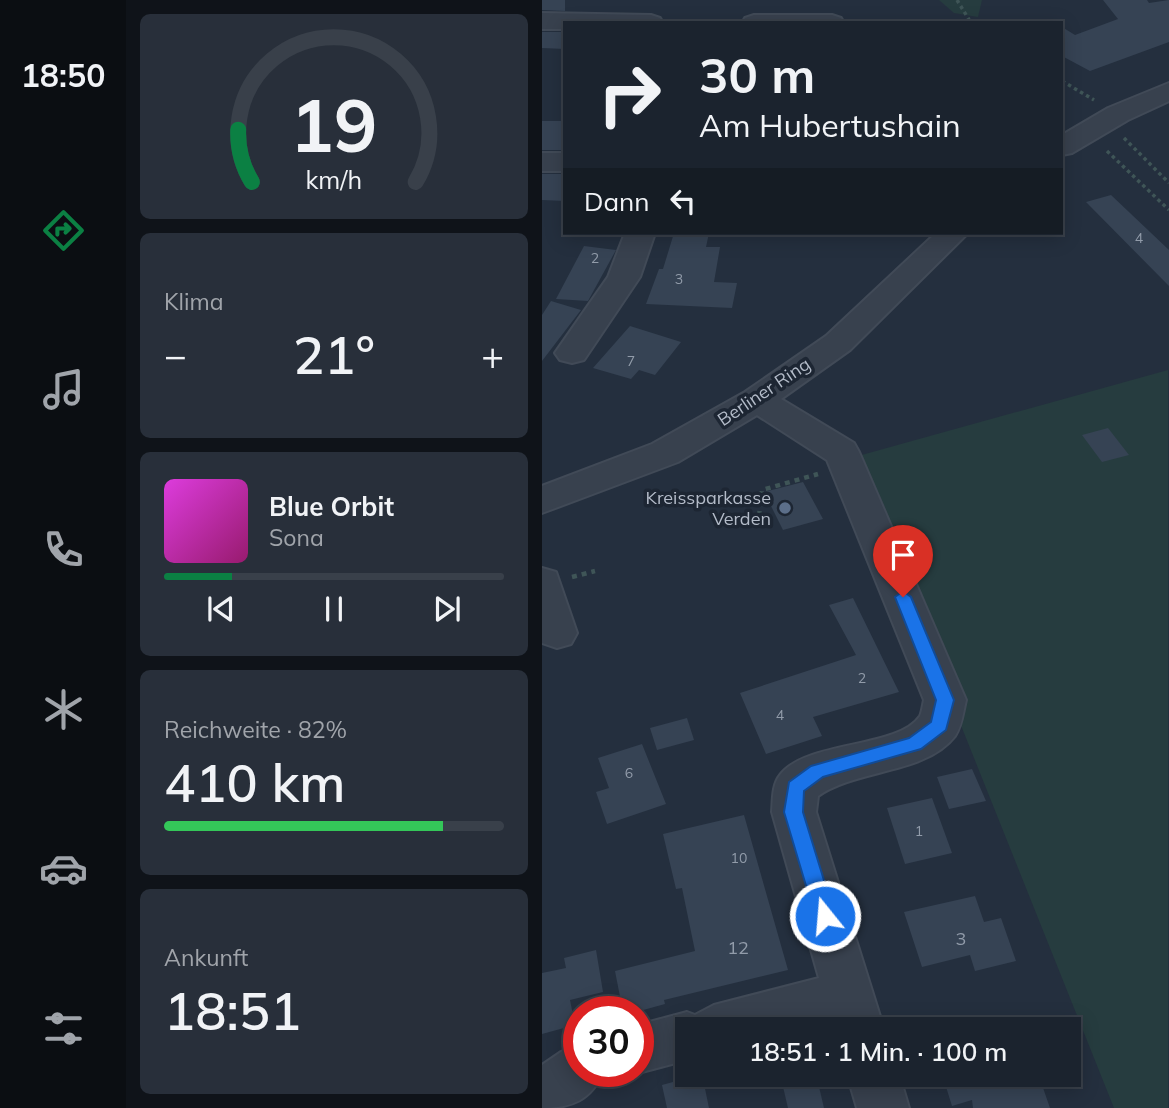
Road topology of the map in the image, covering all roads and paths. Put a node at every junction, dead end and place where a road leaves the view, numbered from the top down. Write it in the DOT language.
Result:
graph roads {
  1 [pos="957,0"];
  2 [pos="779,11"];
  3 [pos="542,21"];
  4 [pos="563,21"];
  5 [pos="758,21"];
  6 [pos="823,21"];
  7 [pos="970,21"];
  8 [pos="1063,82"];
  9 [pos="1168,92"];
  10 [pos="1104,106"];
  11 [pos="1119,133"];
  12 [pos="1063,147"];
  13 [pos="1107,151"];
  14 [pos="542,162"];
  15 [pos="563,162"];
  16 [pos="1168,183"];
  17 [pos="1168,210"];
  18 [pos="639,235"];
  19 [pos="951,235"];
  20 [pos="572,353"];
  21 [pos="757,400"];
  22 [pos="841,452"];
  23 [pos="542,500"];
  24 [pos="759,516"];
  25 [pos="542,582"];
  26 [pos="557,633"];
  27 [pos="854,1011"];
  28 [pos="807,1017"];
  29 [pos="675,1039"];
  30 [pos="654,1045"];
  31 [pos="563,1080"];
  32 [pos="877,1087"];
  33 [pos="542,1095"];
  34 [pos="883,1108"];
  1 -- 7 [label="path"];
  2 -- 5 [label="street"];
  2 -- 6 [label="street"];
  3 -- 4 [label="street"];
  8 -- 10 [label="path"];
  9 -- 12 [label="street"];
  11 -- 16 [label="path"];
  13 -- 17 [label="path"];
  14 -- 15 [label="street"];
  18 -- 20 [label="street"];
  19 -- 21 [label="street, Berliner Ring"];
  21 -- 22 [label="street"];
  21 -- 23 [label="street, Berliner Ring"];
  22 -- 24 [label="path"];
  22 -- 27 [label="street"];
  25 -- 26 [label="street"];
  27 -- 28 [label="street"];
  29 -- 30 [label="street"];
  31 -- 33 [label="street"];
  32 -- 34 [label="street"];
}
